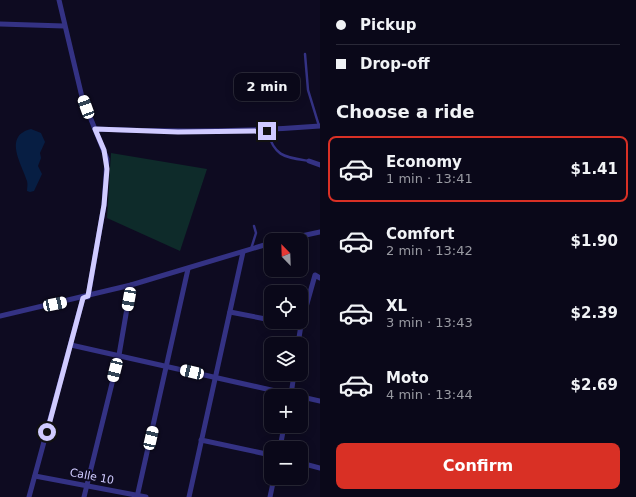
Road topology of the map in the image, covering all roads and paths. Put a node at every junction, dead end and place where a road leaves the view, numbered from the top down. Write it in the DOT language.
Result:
graph roads {
  1 [pos="59,0"];
  2 [pos="0,24"];
  3 [pos="64,26"];
  4 [pos="305,54"];
  5 [pos="320,126"];
  6 [pos="95,129"];
  7 [pos="267,131"];
  8 [pos="309,162"];
  9 [pos="320,165"];
  10 [pos="254,226"];
  11 [pos="320,232"];
  12 [pos="308,235"];
  13 [pos="264,245"];
  14 [pos="251,249"];
  15 [pos="243,252"];
  16 [pos="188,269"];
  17 [pos="320,278"];
  18 [pos="131,285"];
  19 [pos="86,297"];
  20 [pos="308,300"];
  21 [pos="230,312"];
  22 [pos="0,316"];
  23 [pos="264,319"];
  24 [pos="71,345"];
  25 [pos="119,355"];
  26 [pos="168,366"];
  27 [pos="216,377"];
  28 [pos="269,389"];
  29 [pos="308,398"];
  30 [pos="320,401"];
  31 [pos="201,440"];
  32 [pos="264,454"];
  33 [pos="308,465"];
  34 [pos="320,468"];
  35 [pos="35,476"];
  36 [pos="87,485"];
  37 [pos="273,485"];
  38 [pos="138,496"];
  39 [pos="29,497"];
  40 [pos="84,497"];
  41 [pos="146,497"];
  42 [pos="189,497"];
  43 [pos="270,497"];
  1 -- 3 [label="street"];
  2 -- 3 [label="street"];
  3 -- 6 [label="street"];
  4 -- 5 [label="lane"];
  5 -- 7 [label="street"];
  6 -- 7 [label="street"];
  6 -- 19 [label="street"];
  7 -- 8 [label="lane"];
  8 -- 9 [label="street"];
  10 -- 14 [label="lane"];
  11 -- 12 [label="street"];
  13 -- 14 [label="street"];
  14 -- 15 [label="street"];
  15 -- 16 [label="street"];
  15 -- 21 [label="street"];
  16 -- 18 [label="street"];
  16 -- 26 [label="street"];
  17 -- 20 [label="street"];
  18 -- 19 [label="street"];
  18 -- 25 [label="street"];
  19 -- 22 [label="street"];
  19 -- 24 [label="street"];
  21 -- 23 [label="street"];
  21 -- 27 [label="street"];
  24 -- 25 [label="street"];
  24 -- 35 [label="street"];
  25 -- 26 [label="street"];
  25 -- 36 [label="street"];
  26 -- 27 [label="street"];
  26 -- 38 [label="street"];
  27 -- 28 [label="street"];
  27 -- 31 [label="street"];
  29 -- 30 [label="street"];
  31 -- 32 [label="street"];
  31 -- 42 [label="street"];
  33 -- 34 [label="street"];
  35 -- 36 [label="street, Calle 10"];
  35 -- 39 [label="street"];
  36 -- 38 [label="street, Calle 10"];
  36 -- 40 [label="street"];
  37 -- 43 [label="street"];
  38 -- 41 [label="street, Calle 10"];
}
